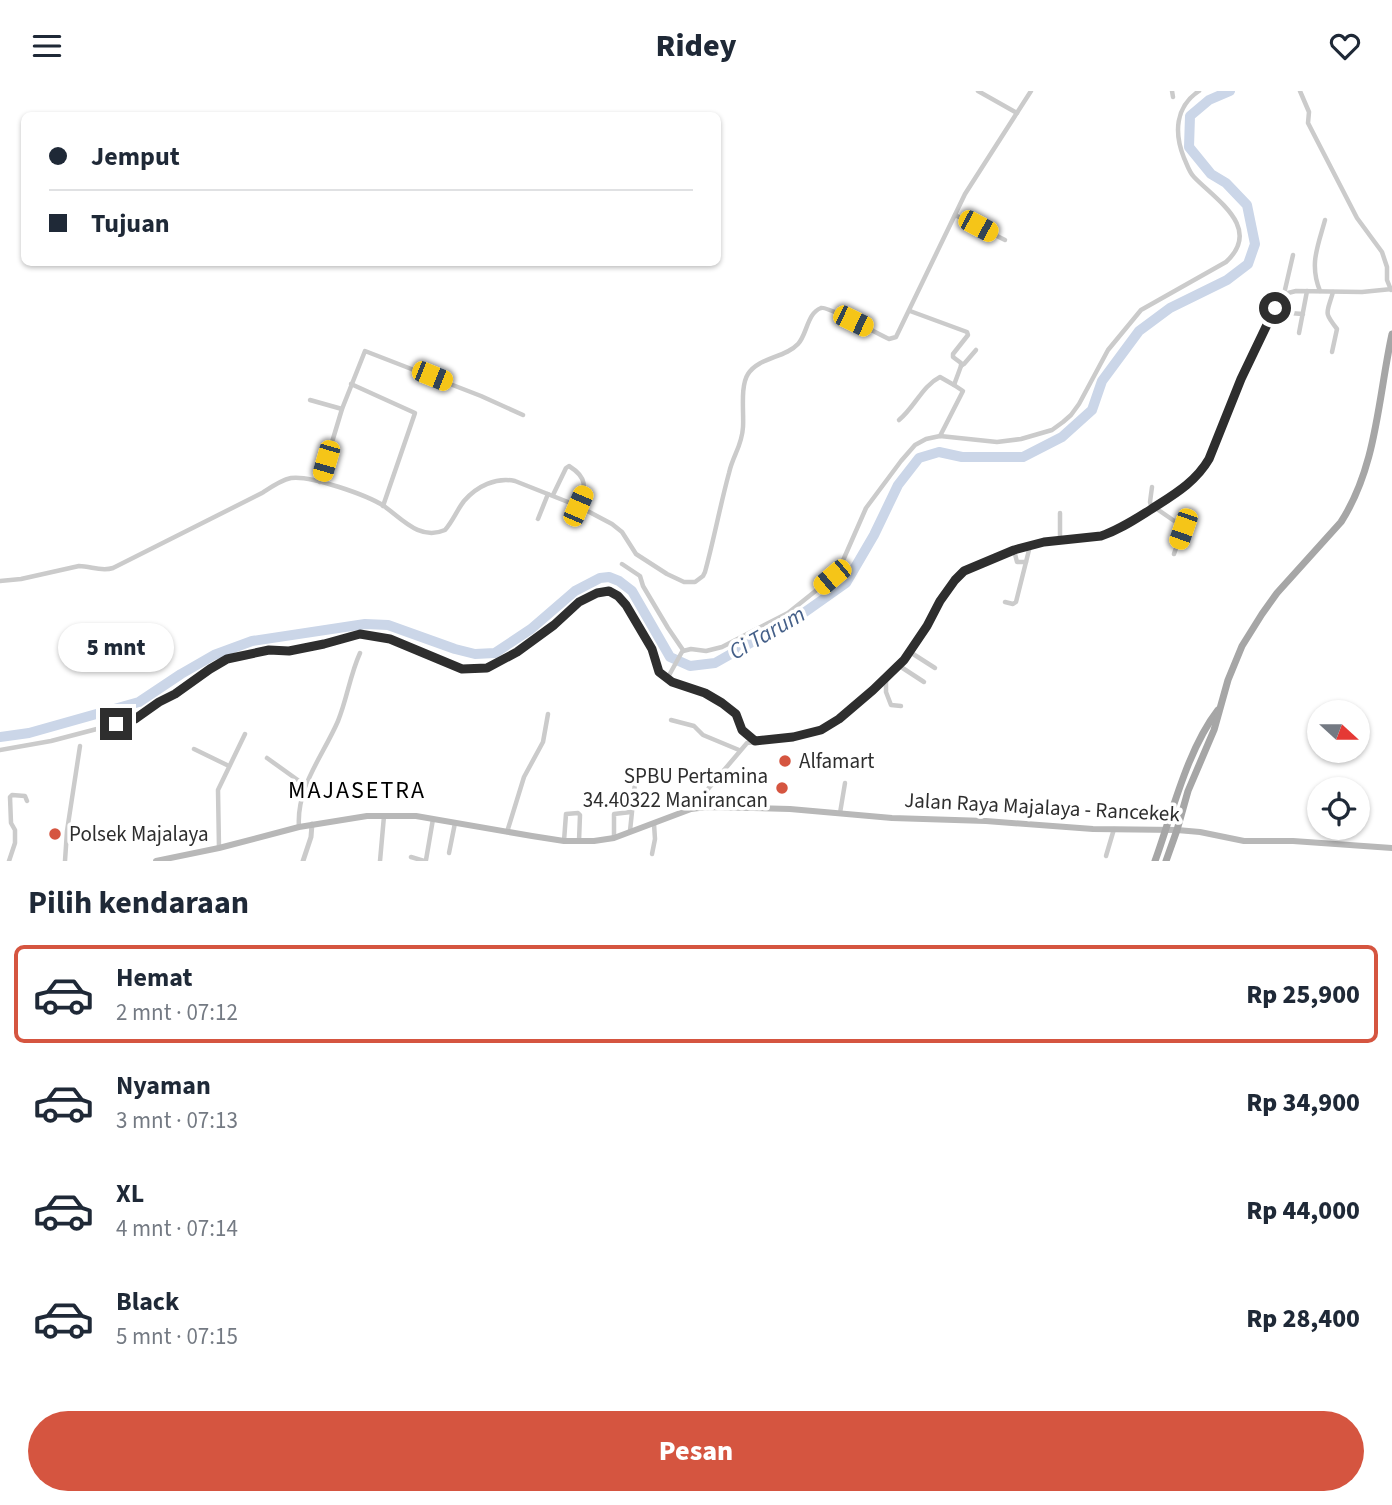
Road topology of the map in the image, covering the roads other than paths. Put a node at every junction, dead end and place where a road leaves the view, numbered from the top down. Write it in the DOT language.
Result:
graph roads {
  1 [pos="978,91"];
  2 [pos="1031,91"];
  3 [pos="1199,91"];
  4 [pos="1300,91"];
  5 [pos="1017,113"];
  6 [pos="955,215"];
  7 [pos="1325,220"];
  8 [pos="1004,240"];
  9 [pos="1293,255"];
  10 [pos="1391,289"];
  11 [pos="1307,291"];
  12 [pos="1320,291"];
  13 [pos="1333,292"];
  14 [pos="1283,294"];
  15 [pos="1275,308"];
  16 [pos="910,311"];
  17 [pos="1303,314"];
  18 [pos="1299,333"];
  19 [pos="1392,334"];
  20 [pos="976,349"];
  21 [pos="1332,352"];
  22 [pos="961,366"];
  23 [pos="351,384"];
  24 [pos="954,384"];
  25 [pos="310,400"];
  26 [pos="342,409"];
  27 [pos="523,415"];
  28 [pos="899,419"];
  29 [pos="940,436"];
  30 [pos="320,482"];
  31 [pos="1152,487"];
  32 [pos="550,495"];
  33 [pos="383,506"];
  34 [pos="578,506"];
  35 [pos="1153,508"];
  36 [pos="1060,513"];
  37 [pos="538,519"];
  38 [pos="1060,540"];
  39 [pos="1030,546"];
  40 [pos="1014,550"];
  41 [pos="1174,554"];
  42 [pos="1026,562"];
  43 [pos="622,564"];
  44 [pos="0,581"];
  45 [pos="1005,602"];
  46 [pos="683,652"];
  47 [pos="910,652"];
  48 [pos="360,653"];
  49 [pos="898,665"];
  50 [pos="935,668"];
  51 [pos="668,678"];
  52 [pos="886,678"];
  53 [pos="925,682"];
  54 [pos="901,706"];
  55 [pos="1219,710"];
  56 [pos="548,714"];
  57 [pos="671,720"];
  58 [pos="245,734"];
  59 [pos="755,741"];
  60 [pos="80,746"];
  61 [pos="194,749"];
  62 [pos="0,750"];
  63 [pos="740,750"];
  64 [pos="267,758"];
  65 [pos="229,766"];
  66 [pos="635,783"];
  67 [pos="845,783"];
  68 [pos="306,786"];
  69 [pos="27,801"];
  70 [pos="691,809"];
  71 [pos="631,812"];
  72 [pos="840,814"];
  73 [pos="384,815"];
  74 [pos="433,819"];
  75 [pos="455,823"];
  76 [pos="312,824"];
  77 [pos="654,824"];
  78 [pos="299,827"];
  79 [pos="1114,829"];
  80 [pos="1166,830"];
  81 [pos="1177,830"];
  82 [pos="630,831"];
  83 [pos="506,832"];
  84 [pos="614,838"];
  85 [pos="564,841"];
  86 [pos="579,841"];
  87 [pos="219,848"];
  88 [pos="1392,848"];
  89 [pos="449,853"];
  90 [pos="652,854"];
  91 [pos="1106,856"];
  92 [pos="411,857"];
  93 [pos="9,861"];
  94 [pos="65,861"];
  95 [pos="156,861"];
  96 [pos="303,861"];
  97 [pos="380,861"];
  98 [pos="1155,861"];
  99 [pos="1166,861"];
  1 -- 5 [label="street"];
  2 -- 5 [label="street"];
  3 -- 29 [label="street"];
  4 -- 10 [label="street"];
  5 -- 6 [label="street"];
  6 -- 8 [label="street"];
  6 -- 16 [label="street"];
  7 -- 12 [label="street"];
  9 -- 14 [label="street"];
  10 -- 13 [label="street"];
  11 -- 12 [label="street"];
  11 -- 14 [label="street"];
  11 -- 17 [label="street"];
  12 -- 13 [label="street"];
  13 -- 21 [label="street"];
  14 -- 15 [label="street"];
  15 -- 17 [label="street"];
  15 -- 35 [label="street"];
  16 -- 22 [label="street"];
  16 -- 34 [label="street"];
  17 -- 18 [label="street"];
  19 -- 55 [label="main road"];
  20 -- 22 [label="street"];
  22 -- 24 [label="street"];
  23 -- 26 [label="street"];
  23 -- 27 [label="street"];
  23 -- 33 [label="street"];
  24 -- 28 [label="street"];
  24 -- 29 [label="street"];
  25 -- 26 [label="street"];
  26 -- 30 [label="street"];
  29 -- 46 [label="street"];
  30 -- 33 [label="street"];
  30 -- 44 [label="street"];
  31 -- 35 [label="street"];
  32 -- 33 [label="street"];
  32 -- 34 [label="street"];
  32 -- 34 [label="street"];
  32 -- 37 [label="street"];
  35 -- 38 [label="street"];
  35 -- 41 [label="street"];
  36 -- 38 [label="street"];
  38 -- 39 [label="street"];
  39 -- 40 [label="street"];
  39 -- 42 [label="street"];
  40 -- 42 [label="street"];
  40 -- 47 [label="street"];
  42 -- 45 [label="street"];
  43 -- 46 [label="street"];
  46 -- 51 [label="street"];
  47 -- 49 [label="street"];
  47 -- 50 [label="street"];
  48 -- 68 [label="street"];
  49 -- 52 [label="street"];
  49 -- 53 [label="street"];
  51 -- 59 [label="street"];
  51 -- 62 [label="street"];
  52 -- 54 [label="street"];
  52 -- 59 [label="street"];
  55 -- 80 [label="main road"];
  55 -- 81 [label="main road"];
  56 -- 83 [label="street"];
  57 -- 63 [label="street"];
  58 -- 65 [label="street"];
  59 -- 63 [label="street"];
  60 -- 94 [label="street"];
  61 -- 65 [label="street"];
  63 -- 70 [label="street"];
  64 -- 68 [label="street"];
  65 -- 87 [label="street"];
  66 -- 71 [label="street"];
  67 -- 72 [label="street"];
  68 -- 78 [label="street"];
  69 -- 93 [label="street"];
  70 -- 72 [label="main road, Jalan Raya Majalaya - Rancekek"];
  70 -- 77 [label="main road, Jalan Raya Majalaya - Rancekek"];
  71 -- 82 [label="street"];
  71 -- 84 [label="street"];
  72 -- 79 [label="main road, Jalan Raya Majalaya - Rancekek"];
  73 -- 74 [label="main road, Jalan Raya Majalaya - Rancekek"];
  73 -- 76 [label="main road, Jalan Raya Majalaya - Rancekek"];
  73 -- 97 [label="street"];
  74 -- 75 [label="main road, Jalan Raya Majalaya - Rancekek"];
  74 -- 92 [label="street"];
  75 -- 83 [label="main road, Jalan Raya Majalaya - Rancekek"];
  75 -- 89 [label="street"];
  76 -- 78 [label="main road, Jalan Raya Majalaya - Rancekek"];
  76 -- 96 [label="street"];
  77 -- 82 [label="main road, Jalan Raya Majalaya - Rancekek"];
  77 -- 90 [label="street"];
  78 -- 87 [label="main road, Jalan Raya Majalaya - Rancekek"];
  79 -- 80 [label="main road, Jalan Raya Majalaya - Rancekek"];
  79 -- 91 [label="street"];
  80 -- 81 [label="main road, Jalan Raya Majalaya - Rancekek"];
  80 -- 98 [label="main road"];
  81 -- 88 [label="main road, Jalan Raya Majalaya - Rancekek"];
  81 -- 99 [label="main road"];
  82 -- 84 [label="main road, Jalan Raya Majalaya - Rancekek"];
  83 -- 85 [label="main road, Jalan Raya Majalaya - Rancekek"];
  84 -- 86 [label="main road, Jalan Raya Majalaya - Rancekek"];
  85 -- 86 [label="main road, Jalan Raya Majalaya - Rancekek"];
  85 -- 86 [label="street"];
  87 -- 95 [label="main road, Jalan Raya Majalaya - Rancekek"];
}
